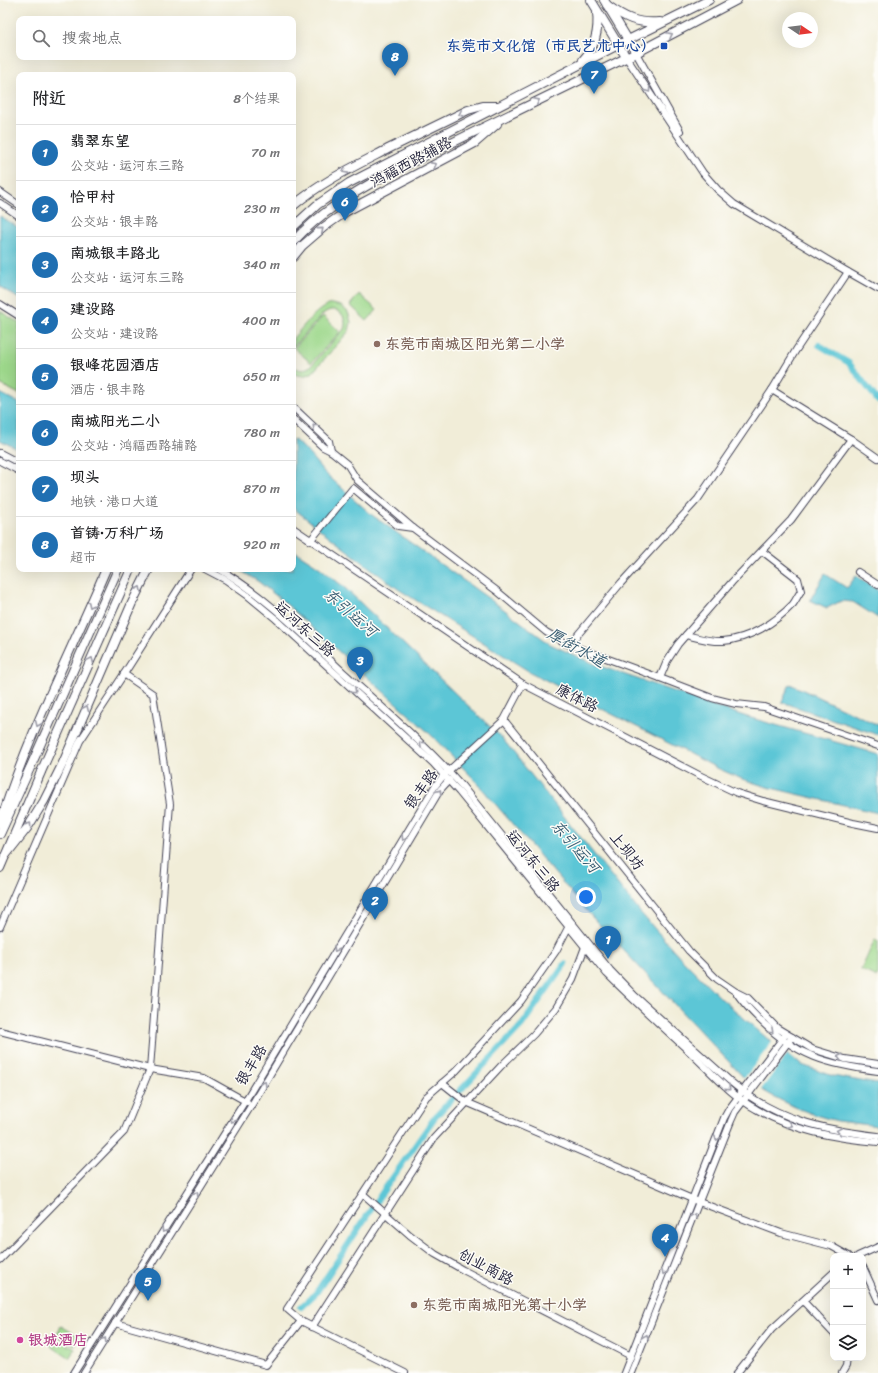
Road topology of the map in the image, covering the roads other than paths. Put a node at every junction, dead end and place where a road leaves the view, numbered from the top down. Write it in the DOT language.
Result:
graph roads {
  1 [pos="591,0"];
  2 [pos="709,0"];
  3 [pos="737,0"];
  4 [pos="605,3"];
  5 [pos="597,9"];
  6 [pos="665,22"];
  7 [pos="628,40"];
  8 [pos="618,45"];
  9 [pos="636,53"];
  10 [pos="626,57"];
  11 [pos="578,65"];
  12 [pos="499,106"];
  13 [pos="502,119"];
  14 [pos="703,173"];
  15 [pos="0,192"];
  16 [pos="0,203"];
  17 [pos="16,203"];
  18 [pos="296,204"];
  19 [pos="16,214"];
  20 [pos="296,224"];
  21 [pos="296,239"];
  22 [pos="296,254"];
  23 [pos="848,272"];
  24 [pos="878,289"];
  25 [pos="0,304"];
  26 [pos="16,314"];
  27 [pos="772,390"];
  28 [pos="296,410"];
  29 [pos="296,422"];
  30 [pos="851,439"];
  31 [pos="331,451"];
  32 [pos="0,453"];
  33 [pos="878,458"];
  34 [pos="0,461"];
  35 [pos="16,461"];
  36 [pos="16,469"];
  37 [pos="413,528"];
  38 [pos="296,530"];
  39 [pos="310,541"];
  40 [pos="762,551"];
  41 [pos="105,572"];
  42 [pos="117,572"];
  43 [pos="130,572"];
  44 [pos="148,572"];
  45 [pos="189,572"];
  46 [pos="211,572"];
  47 [pos="223,572"];
  48 [pos="858,572"];
  49 [pos="878,585"];
  50 [pos="686,635"];
  51 [pos="570,644"];
  52 [pos="124,674"];
  53 [pos="660,678"];
  54 [pos="523,684"];
  55 [pos="504,720"];
  56 [pos="878,746"];
  57 [pos="447,775"];
  58 [pos="0,824"];
  59 [pos="878,828"];
  60 [pos="0,834"];
  61 [pos="5,856"];
  62 [pos="0,868"];
  63 [pos="570,924"];
  64 [pos="0,927"];
  65 [pos="585,947"];
  66 [pos="0,1031"];
  67 [pos="785,1041"];
  68 [pos="878,1064"];
  69 [pos="150,1069"];
  70 [pos="878,1071"];
  71 [pos="442,1083"];
  72 [pos="743,1096"];
  73 [pos="245,1101"];
  74 [pos="466,1102"];
  75 [pos="251,1106"];
  76 [pos="878,1136"];
  77 [pos="878,1142"];
  78 [pos="365,1196"];
  79 [pos="696,1201"];
  80 [pos="385,1214"];
  81 [pos="878,1247"];
  82 [pos="844,1253"];
  83 [pos="865,1253"];
  84 [pos="0,1260"];
  85 [pos="866,1274"];
  86 [pos="830,1276"];
  87 [pos="878,1300"];
  88 [pos="803,1301"];
  89 [pos="301,1321"];
  90 [pos="115,1323"];
  91 [pos="312,1327"];
  92 [pos="830,1330"];
  93 [pos="631,1356"];
  94 [pos="847,1361"];
  95 [pos="74,1373"];
  96 [pos="84,1373"];
  97 [pos="405,1373"];
  98 [pos="624,1373"];
  99 [pos="631,1373"];
  100 [pos="737,1373"];
  101 [pos="842,1373"];
  1 -- 5 [label="main road"];
  2 -- 6 [label="main road"];
  9 -- 3 [label="main road, one-way"];
  4 -- 6 [label="main road"];
  4 -- 7 [label="main road"];
  5 -- 8 [label="main road"];
  5 -- 11 [label="main road"];
  6 -- 7 [label="main road"];
  7 -- 8 [label="main road"];
  7 -- 9 [label="main road"];
  8 -- 10 [label="main road"];
  8 -- 11 [label="main road"];
  9 -- 10 [label="main road"];
  9 -- 14 [label="street"];
  13 -- 10 [label="main road, one-way"];
  10 -- 14 [label="street, one-way"];
  11 -- 12 [label="main road"];
  12 -- 18 [label="main road, 鸿福西路辅路, one-way"];
  12 -- 20 [label="main road"];
  13 -- 21 [label="main road"];
  22 -- 13 [label="main road, 鸿福西路辅路, one-way"];
  14 -- 23 [label="street"];
  15 -- 17 [label="street"];
  16 -- 19 [label="street"];
  23 -- 24 [label="street"];
  23 -- 27 [label="street"];
  25 -- 26 [label="street"];
  27 -- 30 [label="street"];
  27 -- 51 [label="street"];
  31 -- 28 [label="street, one-way"];
  29 -- 31 [label="street"];
  30 -- 33 [label="street"];
  30 -- 40 [label="street"];
  31 -- 37 [label="street"];
  32 -- 35 [label="street"];
  34 -- 36 [label="street"];
  37 -- 39 [label="street"];
  37 -- 51 [label="street"];
  38 -- 39 [label="street, 康体路"];
  39 -- 54 [label="street, 康体路"];
  40 -- 50 [label="street"];
  40 -- 50 [label="street"];
  41 -- 58 [label="main road, one-way"];
  42 -- 60 [label="main road, bridge"];
  61 -- 43 [label="main road, one-way, bridge"];
  61 -- 44 [label="main road, one-way"];
  45 -- 52 [label="street"];
  46 -- 57 [label="street, 运河东三路, one-way"];
  57 -- 47 [label="street, 运河东三路, one-way"];
  48 -- 49 [label="street"];
  50 -- 53 [label="street"];
  51 -- 53 [label="street"];
  52 -- 64 [label="street"];
  52 -- 69 [label="street"];
  53 -- 56 [label="street"];
  54 -- 55 [label="street"];
  54 -- 59 [label="street, 康体路"];
  55 -- 57 [label="street"];
  55 -- 67 [label="street, 上坝坊"];
  57 -- 63 [label="street, 运河东三路"];
  57 -- 73 [label="street, 银丰路, one-way"];
  75 -- 57 [label="street, 银丰路, one-way"];
  61 -- 62 [label="main road"];
  63 -- 65 [label="street, 运河东三路"];
  63 -- 71 [label="street"];
  63 -- 72 [label="street, 运河东三路"];
  65 -- 72 [label="street, 运河东三路, one-way"];
  65 -- 74 [label="street"];
  66 -- 69 [label="street"];
  68 -- 67 [label="street, 上坝坊, one-way"];
  67 -- 70 [label="street, 上坝坊"];
  67 -- 72 [label="street"];
  69 -- 73 [label="street"];
  69 -- 84 [label="street"];
  71 -- 74 [label="street"];
  71 -- 78 [label="street"];
  76 -- 72 [label="street, 运河东三路, one-way"];
  72 -- 77 [label="street, 运河东三路, one-way"];
  72 -- 79 [label="street"];
  73 -- 75 [label="street"];
  73 -- 95 [label="street, 银丰路, one-way"];
  74 -- 79 [label="street"];
  74 -- 80 [label="street"];
  90 -- 75 [label="street, 银丰路, one-way"];
  78 -- 80 [label="street, 创业南路"];
  78 -- 89 [label="street"];
  79 -- 82 [label="street"];
  79 -- 93 [label="street, one-way"];
  99 -- 79 [label="street, one-way"];
  80 -- 91 [label="street"];
  80 -- 93 [label="street, 创业南路"];
  81 -- 83 [label="street"];
  85 -- 87 [label="street"];
  86 -- 88 [label="street"];
  88 -- 92 [label="street"];
  88 -- 100 [label="street"];
  89 -- 90 [label="street"];
  89 -- 91 [label="street"];
  96 -- 90 [label="street, 银丰路, one-way"];
  91 -- 97 [label="street"];
  93 -- 98 [label="street"];
  94 -- 101 [label="street"];
}
